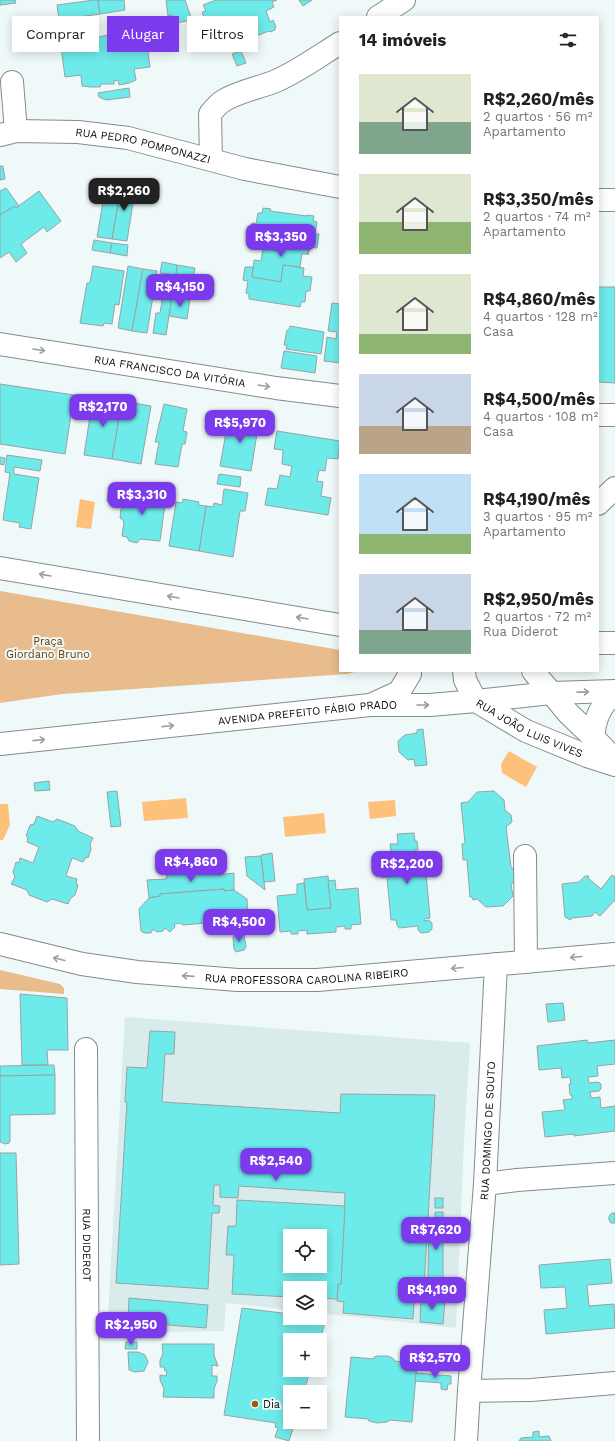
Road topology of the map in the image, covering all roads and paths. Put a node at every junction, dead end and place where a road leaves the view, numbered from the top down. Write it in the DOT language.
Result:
graph roads {
  1 [pos="404,0"];
  2 [pos="380,16"];
  3 [pos="339,44"];
  4 [pos="12,82"];
  5 [pos="8,133"];
  6 [pos="210,159"];
  7 [pos="339,187"];
  8 [pos="599,200"];
  9 [pos="615,200"];
  10 [pos="0,344"];
  11 [pos="339,396"];
  12 [pos="599,415"];
  13 [pos="615,415"];
  14 [pos="615,488"];
  15 [pos="599,503"];
  16 [pos="0,568"];
  17 [pos="339,625"];
  18 [pos="599,643"];
  19 [pos="615,643"];
  20 [pos="410,672"];
  21 [pos="464,672"];
  22 [pos="534,672"];
  23 [pos="551,692"];
  24 [pos="615,692"];
  25 [pos="476,701"];
  26 [pos="370,705"];
  27 [pos="593,737"];
  28 [pos="0,744"];
  29 [pos="615,760"];
  30 [pos="615,765"];
  31 [pos="525,856"];
  32 [pos="0,944"];
  33 [pos="615,954"];
  34 [pos="526,962"];
  35 [pos="496,964"];
  36 [pos="86,1049"];
  37 [pos="615,1173"];
  38 [pos="485,1184"];
  39 [pos="615,1383"];
  40 [pos="469,1391"];
  41 [pos="88,1441"];
  42 [pos="466,1441"];
  1 -- 2 [label="street"];
  3 -- 6 [label="street, RUA PEDRO POMPONAZZI"];
  4 -- 5 [label="street"];
  5 -- 6 [label="street, RUA PEDRO POMPONAZZI"];
  6 -- 7 [label="street"];
  8 -- 9 [label="street"];
  10 -- 11 [label="street, RUA FRANCISCO DA VITÓRIA, one-way"];
  12 -- 13 [label="street"];
  14 -- 15 [label="street"];
  17 -- 16 [label="street, one-way"];
  18 -- 19 [label="street"];
  20 -- 26 [label="street"];
  21 -- 25 [label="street, RUA JOÃO LUIS VIVES"];
  22 -- 23 [label="street, RUA JOÃO LUIS VIVES"];
  23 -- 24 [label="street, AVENIDA PREFEITO FÁBIO PRADO, one-way"];
  23 -- 25 [label="street, AVENIDA PREFEITO FÁBIO PRADO"];
  23 -- 27 [label="street, RUA JOÃO LUIS VIVES"];
  24 -- 27 [label="street, RUA JOÃO LUIS VIVES"];
  26 -- 25 [label="street, AVENIDA PREFEITO FÁBIO PRADO, one-way"];
  25 -- 30 [label="street, RUA JOÃO LUIS VIVES"];
  28 -- 26 [label="street, AVENIDA PREFEITO FÁBIO PRADO, one-way"];
  27 -- 29 [label="street, RUA JOÃO LUIS VIVES"];
  31 -- 34 [label="street"];
  35 -- 32 [label="street, RUA PROFESSORA CAROLINA RIBEIRO, one-way"];
  33 -- 34 [label="street, RUA PROFESSORA CAROLINA RIBEIRO, one-way"];
  34 -- 35 [label="street, RUA PROFESSORA CAROLINA RIBEIRO"];
  35 -- 38 [label="street, RUA DOMINGO DE SOUTO"];
  36 -- 41 [label="street, RUA DIDEROT"];
  37 -- 38 [label="street"];
  38 -- 40 [label="street, RUA DOMINGO DE SOUTO"];
  39 -- 40 [label="street"];
  40 -- 42 [label="street, RUA DOMINGO DE SOUTO"];
}
